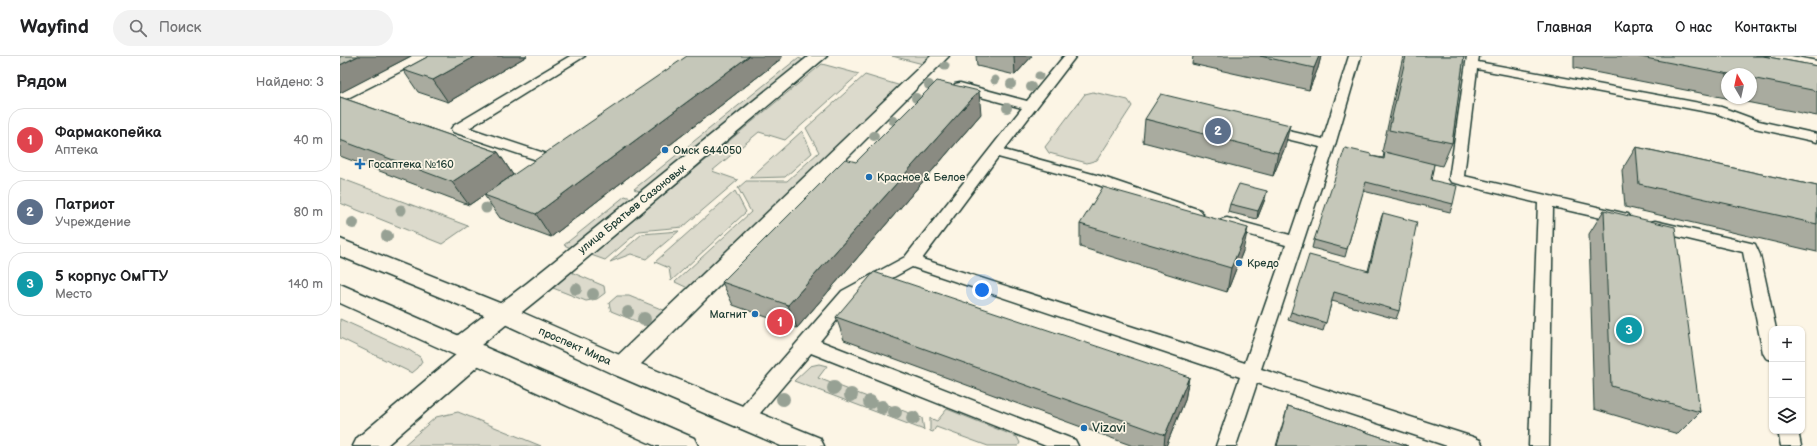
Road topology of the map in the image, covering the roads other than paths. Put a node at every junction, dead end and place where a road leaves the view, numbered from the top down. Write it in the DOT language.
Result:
graph roads {
  1 [pos="421,56"];
  2 [pos="579,56"];
  3 [pos="820,56"];
  4 [pos="941,56"];
  5 [pos="1070,56"];
  6 [pos="1355,56"];
  7 [pos="1764,56"];
  8 [pos="1472,60"];
  9 [pos="1817,66"];
  10 [pos="960,87"];
  11 [pos="340,98"];
  12 [pos="1030,106"];
  13 [pos="1258,127"];
  14 [pos="1817,138"];
  15 [pos="1328,145"];
  16 [pos="996,152"];
  17 [pos="561,165"];
  18 [pos="1546,200"];
  19 [pos="1295,242"];
  20 [pos="340,247"];
  21 [pos="911,261"];
  22 [pos="340,293"];
  23 [pos="504,314"];
  24 [pos="1769,338"];
  25 [pos="808,344"];
  26 [pos="469,350"];
  27 [pos="622,367"];
  28 [pos="1251,372"];
  29 [pos="743,419"];
  30 [pos="1789,434"];
  31 [pos="367,446"];
  32 [pos="684,446"];
  33 [pos="810,446"];
  34 [pos="1068,446"];
  35 [pos="1226,446"];
  36 [pos="1473,446"];
  37 [pos="1539,446"];
  38 [pos="1791,446"];
  1 -- 11 [label="lane"];
  2 -- 17 [label="lane"];
  3 -- 23 [label="street, улица Братьев Сазоновых"];
  4 -- 27 [label="street"];
  5 -- 12 [label="lane"];
  6 -- 15 [label="lane"];
  7 -- 9 [label="street"];
  8 -- 14 [label="lane"];
  8 -- 18 [label="lane"];
  10 -- 12 [label="lane"];
  12 -- 16 [label="lane"];
  13 -- 15 [label="lane"];
  15 -- 19 [label="lane"];
  16 -- 19 [label="lane"];
  16 -- 21 [label="lane"];
  18 -- 24 [label="lane"];
  18 -- 37 [label="lane"];
  19 -- 28 [label="lane"];
  20 -- 23 [label="street, проспект Мира"];
  21 -- 25 [label="lane"];
  21 -- 28 [label="lane"];
  22 -- 26 [label="street"];
  23 -- 26 [label="street, улица Братьев Сазоновых"];
  23 -- 27 [label="street, проспект Мира"];
  25 -- 29 [label="lane"];
  25 -- 34 [label="lane"];
  26 -- 31 [label="street, улица Братьев Сазоновых"];
  26 -- 32 [label="street"];
  27 -- 29 [label="street, проспект Мира"];
  28 -- 35 [label="lane"];
  28 -- 36 [label="lane"];
  29 -- 33 [label="street, проспект Мира"];
  30 -- 38 [label="lane"];
}
